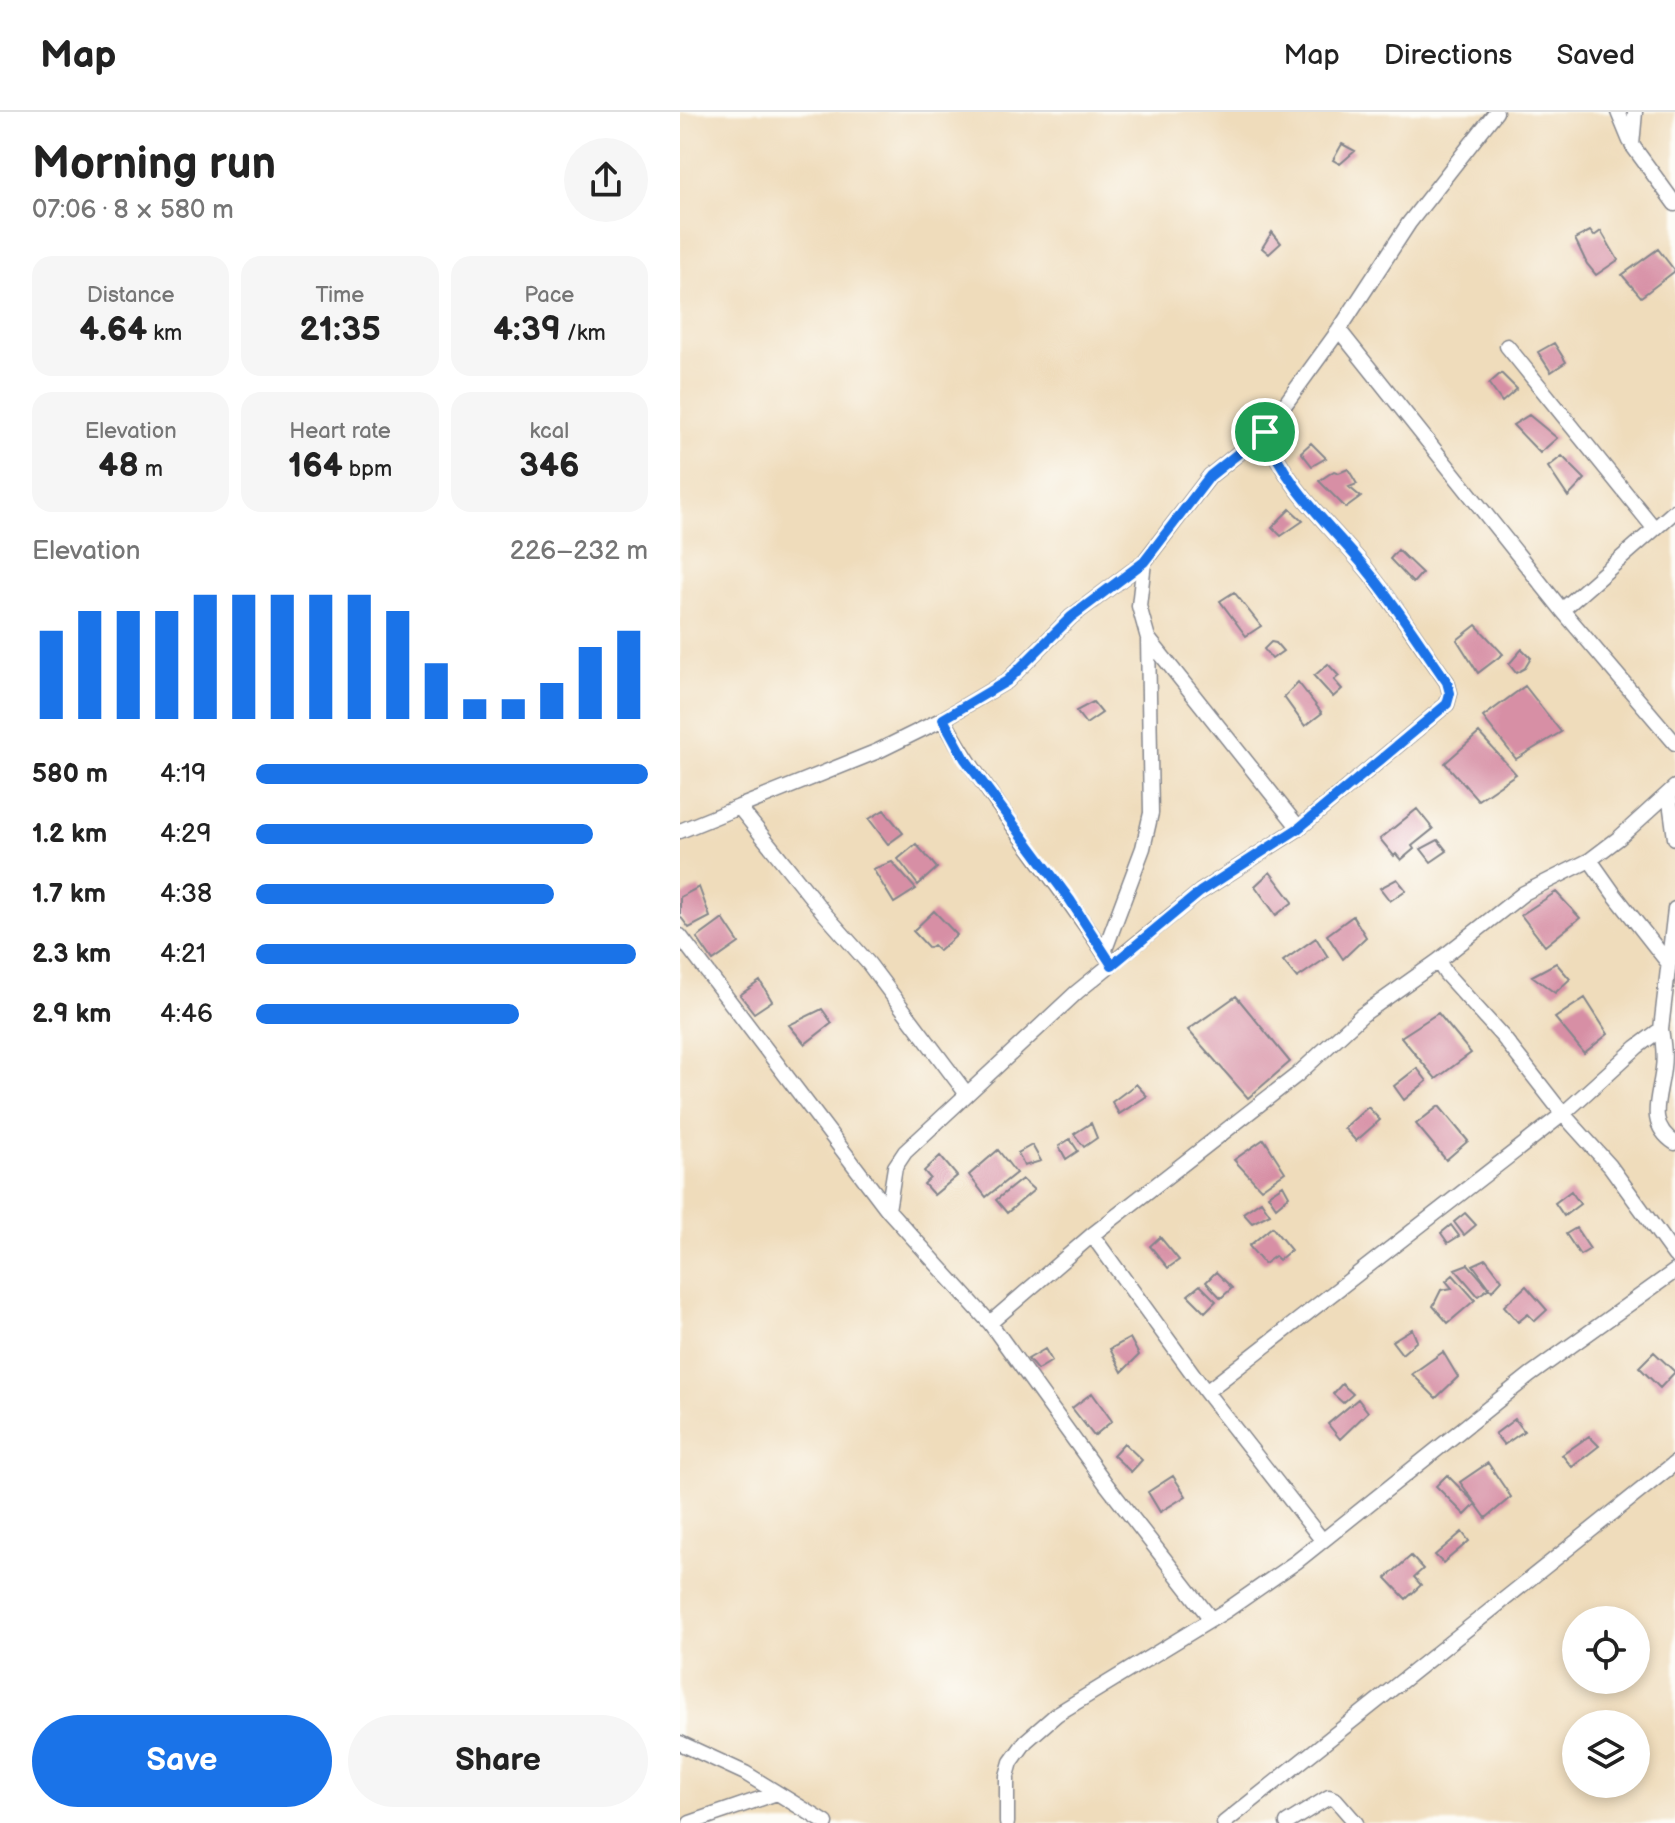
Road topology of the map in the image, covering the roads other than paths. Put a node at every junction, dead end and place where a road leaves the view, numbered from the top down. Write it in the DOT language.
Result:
graph roads {
  1 [pos="1496,112"];
  2 [pos="1618,112"];
  3 [pos="1635,112"];
  4 [pos="1632,145"];
  5 [pos="1675,204"];
  6 [pos="1339,330"];
  7 [pos="1507,346"];
  8 [pos="1265,432"];
  9 [pos="1675,511"];
  10 [pos="1654,528"];
  11 [pos="1144,562"];
  12 [pos="1562,610"];
  13 [pos="1148,638"];
  14 [pos="943,719"];
  15 [pos="1675,743"];
  16 [pos="1672,790"];
  17 [pos="739,807"];
  18 [pos="1299,828"];
  19 [pos="680,831"];
  20 [pos="1675,838"];
  21 [pos="1590,860"];
  22 [pos="1675,909"];
  23 [pos="680,936"];
  24 [pos="1108,959"];
  25 [pos="1438,961"];
  26 [pos="1671,966"];
  27 [pos="1661,1029"];
  28 [pos="966,1093"];
  29 [pos="1563,1114"];
  30 [pos="1675,1143"];
  31 [pos="888,1210"];
  32 [pos="1092,1235"];
  33 [pos="1675,1256"];
  34 [pos="1675,1271"];
  35 [pos="990,1323"];
  36 [pos="1206,1392"];
  37 [pos="1675,1463"];
  38 [pos="1322,1540"];
  39 [pos="1211,1619"];
  40 [pos="680,1743"];
  41 [pos="777,1793"];
  42 [pos="690,1823"];
  43 [pos="826,1823"];
  44 [pos="1007,1823"];
  45 [pos="1224,1823"];
  46 [pos="1287,1823"];
  47 [pos="1356,1823"];
  1 -- 6 [label="street"];
  2 -- 4 [label="street"];
  3 -- 4 [label="street"];
  4 -- 5 [label="street"];
  6 -- 8 [label="street"];
  6 -- 12 [label="street"];
  7 -- 10 [label="street"];
  8 -- 11 [label="street"];
  8 -- 18 [label="street"];
  9 -- 10 [label="street"];
  10 -- 12 [label="street"];
  11 -- 13 [label="street"];
  11 -- 14 [label="street"];
  12 -- 15 [label="street"];
  13 -- 18 [label="street"];
  13 -- 24 [label="street"];
  14 -- 17 [label="street"];
  14 -- 24 [label="street"];
  16 -- 20 [label="street"];
  16 -- 21 [label="street"];
  17 -- 19 [label="street"];
  17 -- 28 [label="street"];
  18 -- 24 [label="street"];
  21 -- 25 [label="street"];
  21 -- 26 [label="street"];
  22 -- 26 [label="street"];
  23 -- 31 [label="street"];
  24 -- 28 [label="street"];
  25 -- 29 [label="street"];
  25 -- 32 [label="street"];
  26 -- 27 [label="street"];
  27 -- 29 [label="street"];
  27 -- 30 [label="street"];
  28 -- 31 [label="street"];
  29 -- 33 [label="street"];
  29 -- 36 [label="street"];
  31 -- 35 [label="street"];
  32 -- 35 [label="street"];
  32 -- 36 [label="street"];
  34 -- 38 [label="street"];
  35 -- 39 [label="street"];
  36 -- 38 [label="street"];
  37 -- 45 [label="street"];
  38 -- 39 [label="street"];
  39 -- 44 [label="street"];
  40 -- 41 [label="street"];
  41 -- 42 [label="street"];
  41 -- 43 [label="street"];
  46 -- 47 [label="street"];
}
